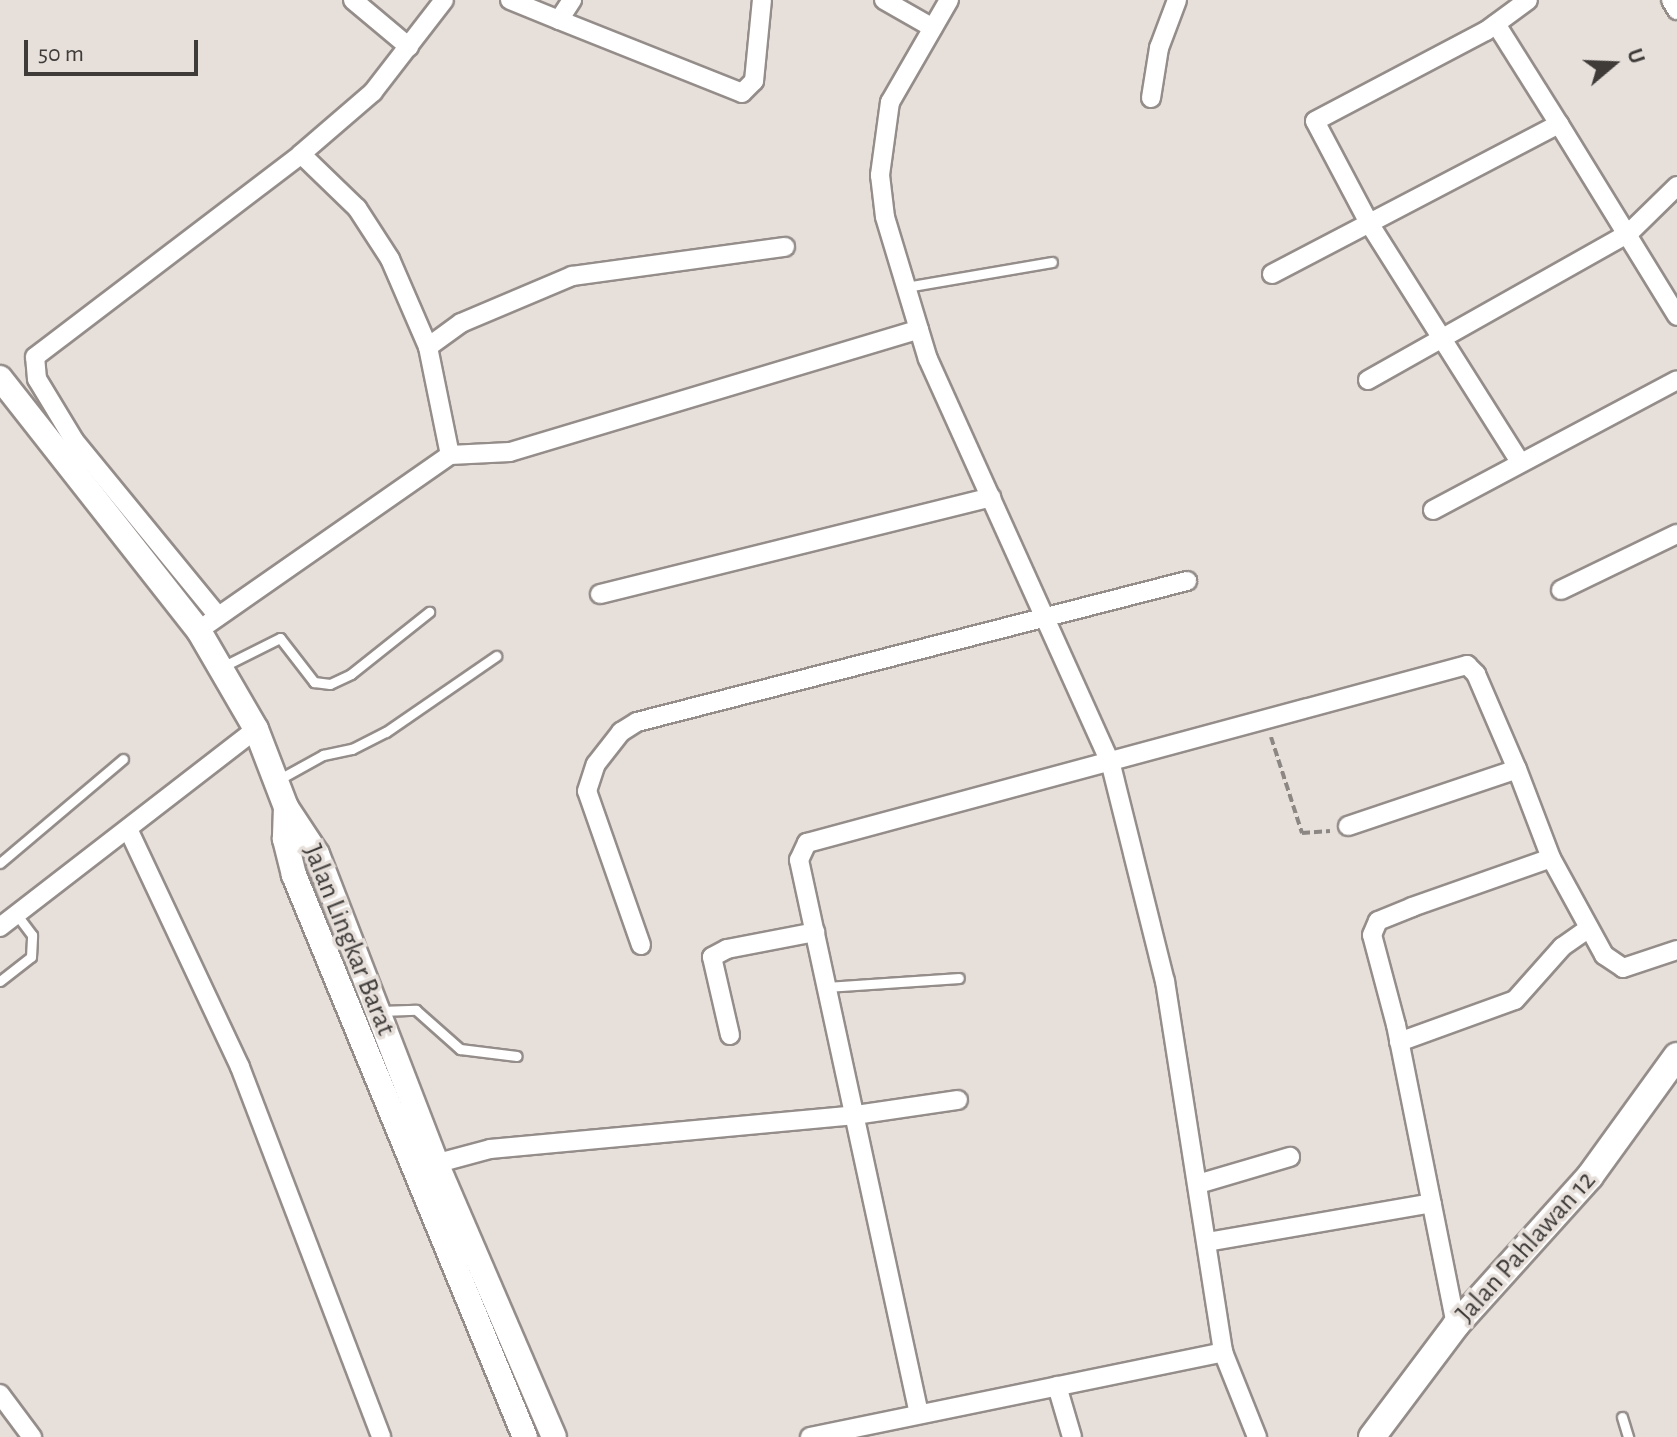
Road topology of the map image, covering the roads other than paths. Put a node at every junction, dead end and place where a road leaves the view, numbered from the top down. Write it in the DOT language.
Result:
graph roads {
  1 [pos="353,0"];
  2 [pos="444,0"];
  3 [pos="510,0"];
  4 [pos="572,0"];
  5 [pos="762,0"];
  6 [pos="884,0"];
  7 [pos="949,0"];
  8 [pos="1177,0"];
  9 [pos="1528,0"];
  10 [pos="1671,0"];
  11 [pos="1677,10"];
  12 [pos="559,20"];
  13 [pos="1496,24"];
  14 [pos="933,28"];
  15 [pos="409,47"];
  16 [pos="1151,98"];
  17 [pos="1559,124"];
  18 [pos="301,154"];
  19 [pos="1677,186"];
  20 [pos="1369,223"];
  21 [pos="1629,233"];
  22 [pos="785,247"];
  23 [pos="1052,262"];
  24 [pos="1272,274"];
  25 [pos="906,287"];
  26 [pos="1677,316"];
  27 [pos="919,329"];
  28 [pos="1446,340"];
  29 [pos="428,347"];
  30 [pos="0,378"];
  31 [pos="1368,380"];
  32 [pos="1677,380"];
  33 [pos="450,455"];
  34 [pos="1520,462"];
  35 [pos="991,497"];
  36 [pos="1433,510"];
  37 [pos="1677,534"];
  38 [pos="1187,581"];
  39 [pos="1561,590"];
  40 [pos="600,594"];
  41 [pos="429,612"];
  42 [pos="1046,620"];
  43 [pos="208,624"];
  44 [pos="496,656"];
  45 [pos="220,668"];
  46 [pos="256,729"];
  47 [pos="123,759"];
  48 [pos="1111,765"];
  49 [pos="1517,769"];
  50 [pos="276,781"];
  51 [pos="286,807"];
  52 [pos="1348,826"];
  53 [pos="129,831"];
  54 [pos="1551,858"];
  55 [pos="0,863"];
  56 [pos="17,915"];
  57 [pos="0,927"];
  58 [pos="1589,928"];
  59 [pos="815,932"];
  60 [pos="641,945"];
  61 [pos="1677,950"];
  62 [pos="959,978"];
  63 [pos="0,981"];
  64 [pos="827,987"];
  65 [pos="377,1011"];
  66 [pos="730,1035"];
  67 [pos="1399,1042"];
  68 [pos="517,1056"];
  69 [pos="1677,1056"];
  70 [pos="958,1100"];
  71 [pos="855,1115"];
  72 [pos="1290,1157"];
  73 [pos="436,1163"];
  74 [pos="413,1171"];
  75 [pos="1198,1184"];
  76 [pos="1432,1203"];
  77 [pos="1207,1242"];
  78 [pos="1456,1325"];
  79 [pos="1223,1352"];
  80 [pos="1057,1386"];
  81 [pos="0,1394"];
  82 [pos="919,1414"];
  83 [pos="1622,1417"];
  84 [pos="32,1437"];
  85 [pos="381,1437"];
  86 [pos="525,1437"];
  87 [pos="554,1437"];
  88 [pos="810,1437"];
  89 [pos="1072,1437"];
  90 [pos="1257,1437"];
  91 [pos="1372,1437"];
  92 [pos="1628,1437"];
  1 -- 15 [label="street"];
  2 -- 15 [label="street"];
  3 -- 12 [label="street"];
  4 -- 12 [label="street"];
  5 -- 12 [label="street"];
  6 -- 14 [label="street"];
  7 -- 14 [label="street"];
  8 -- 16 [label="street"];
  9 -- 13 [label="street"];
  10 -- 11 [label="street"];
  13 -- 17 [label="street"];
  13 -- 20 [label="street"];
  14 -- 25 [label="street"];
  15 -- 18 [label="street"];
  17 -- 20 [label="street"];
  17 -- 21 [label="street"];
  18 -- 29 [label="street"];
  18 -- 43 [label="street"];
  19 -- 21 [label="street"];
  20 -- 24 [label="street"];
  20 -- 28 [label="street"];
  21 -- 26 [label="street"];
  21 -- 28 [label="street"];
  22 -- 29 [label="street"];
  23 -- 25 [label="lane"];
  25 -- 27 [label="street"];
  27 -- 33 [label="street"];
  27 -- 35 [label="street"];
  28 -- 31 [label="street"];
  28 -- 34 [label="street"];
  29 -- 33 [label="street"];
  30 -- 43 [label="street"];
  32 -- 34 [label="street"];
  33 -- 43 [label="street"];
  34 -- 36 [label="street"];
  35 -- 40 [label="street"];
  35 -- 42 [label="street"];
  37 -- 39 [label="street"];
  38 -- 42 [label="street"];
  41 -- 45 [label="lane"];
  42 -- 48 [label="street"];
  42 -- 60 [label="street"];
  43 -- 45 [label="street"];
  44 -- 50 [label="lane"];
  45 -- 46 [label="street"];
  46 -- 50 [label="street"];
  46 -- 53 [label="street"];
  47 -- 55 [label="lane"];
  48 -- 49 [label="street"];
  48 -- 59 [label="street"];
  48 -- 75 [label="street"];
  49 -- 52 [label="street"];
  49 -- 54 [label="street"];
  50 -- 51 [label="street"];
  51 -- 65 [label="street, Jalan Lingkar Barat"];
  51 -- 74 [label="street, Jalan Lingkar Barat"];
  53 -- 56 [label="street"];
  53 -- 85 [label="street"];
  54 -- 58 [label="street"];
  54 -- 67 [label="street"];
  56 -- 57 [label="street"];
  56 -- 63 [label="lane"];
  58 -- 61 [label="street"];
  58 -- 67 [label="street"];
  59 -- 64 [label="street"];
  59 -- 66 [label="street"];
  62 -- 64 [label="lane"];
  64 -- 71 [label="street"];
  65 -- 68 [label="lane"];
  65 -- 73 [label="street, Jalan Lingkar Barat"];
  67 -- 76 [label="street"];
  69 -- 78 [label="main road, Jalan Pahlawan 12"];
  70 -- 71 [label="street"];
  71 -- 73 [label="street"];
  71 -- 82 [label="street"];
  72 -- 75 [label="street"];
  73 -- 74 [label="street"];
  73 -- 87 [label="street, Jalan Lingkar Barat"];
  74 -- 86 [label="street, Jalan Lingkar Barat"];
  75 -- 77 [label="street"];
  76 -- 77 [label="street"];
  76 -- 78 [label="street"];
  77 -- 79 [label="street"];
  78 -- 91 [label="main road, Jalan Pahlawan 12"];
  79 -- 80 [label="street"];
  79 -- 90 [label="street"];
  80 -- 82 [label="street"];
  80 -- 89 [label="street"];
  81 -- 84 [label="street"];
  82 -- 88 [label="street"];
  83 -- 92 [label="lane"];
}
